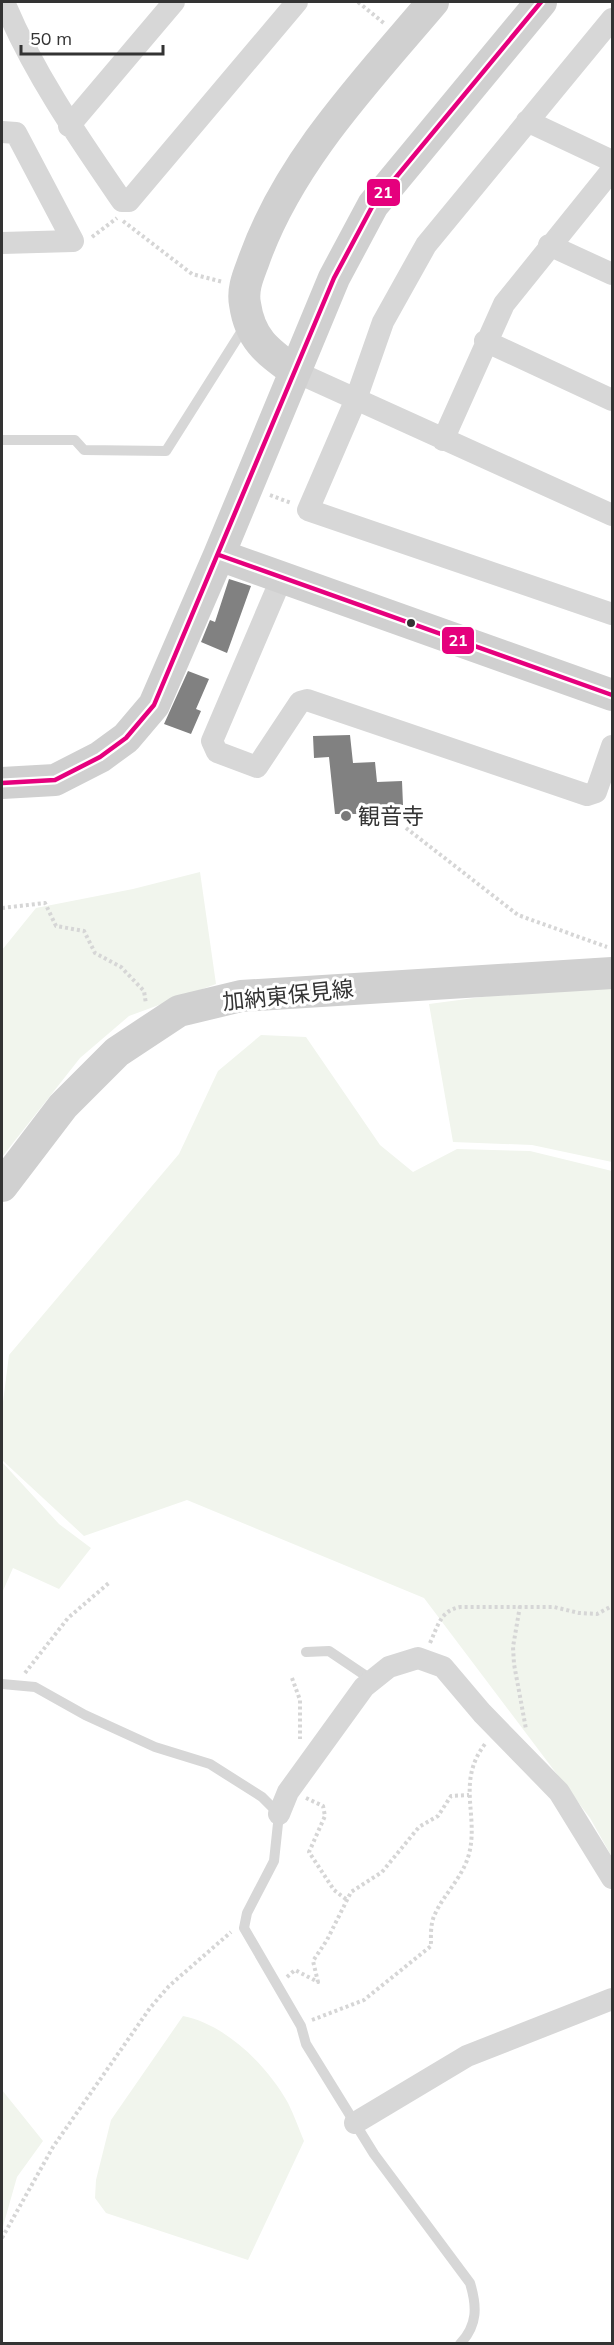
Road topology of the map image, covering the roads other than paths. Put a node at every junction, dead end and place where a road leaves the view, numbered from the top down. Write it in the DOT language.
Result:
graph roads {
  1 [pos="4,2"];
  2 [pos="174,2"];
  3 [pos="297,2"];
  4 [pos="433,2"];
  5 [pos="541,2"];
  6 [pos="612,19"];
  7 [pos="527,121"];
  8 [pos="69,126"];
  9 [pos="2,132"];
  10 [pos="612,161"];
  11 [pos="612,170"];
  12 [pos="2,243"];
  13 [pos="549,245"];
  14 [pos="612,274"];
  15 [pos="249,321"];
  16 [pos="486,341"];
  17 [pos="294,371"];
  18 [pos="356,399"];
  19 [pos="612,400"];
  20 [pos="2,440"];
  21 [pos="443,440"];
  22 [pos="612,515"];
  23 [pos="219,555"];
  24 [pos="282,577"];
  25 [pos="612,614"];
  26 [pos="612,695"];
  27 [pos="612,746"];
  28 [pos="2,783"];
  29 [pos="612,974"];
  30 [pos="2,1186"];
  31 [pos="306,1652"];
  32 [pos="372,1680"];
  33 [pos="2,1683"];
  34 [pos="279,1814"];
  35 [pos="612,1878"];
  36 [pos="612,1999"];
  37 [pos="355,2123"];
  38 [pos="460,2343"];
  1 -- 8 [label="street"];
  2 -- 8 [label="street"];
  3 -- 8 [label="street"];
  4 -- 15 [label="street"];
  5 -- 17 [label="street"];
  6 -- 7 [label="street"];
  7 -- 10 [label="street"];
  7 -- 18 [label="street"];
  9 -- 12 [label="street"];
  11 -- 13 [label="street"];
  13 -- 14 [label="street"];
  13 -- 16 [label="street"];
  15 -- 17 [label="street"];
  15 -- 20 [label="lane"];
  16 -- 19 [label="street"];
  16 -- 21 [label="street"];
  17 -- 18 [label="street"];
  17 -- 23 [label="street"];
  18 -- 21 [label="street"];
  18 -- 25 [label="street"];
  21 -- 22 [label="street"];
  23 -- 24 [label="street"];
  23 -- 28 [label="street"];
  24 -- 26 [label="street"];
  24 -- 27 [label="street"];
  29 -- 30 [label="street, 加納東保見線"];
  31 -- 32 [label="lane"];
  32 -- 34 [label="street"];
  32 -- 35 [label="street"];
  33 -- 34 [label="lane"];
  34 -- 37 [label="lane"];
  36 -- 37 [label="street"];
  37 -- 38 [label="lane"];
}
